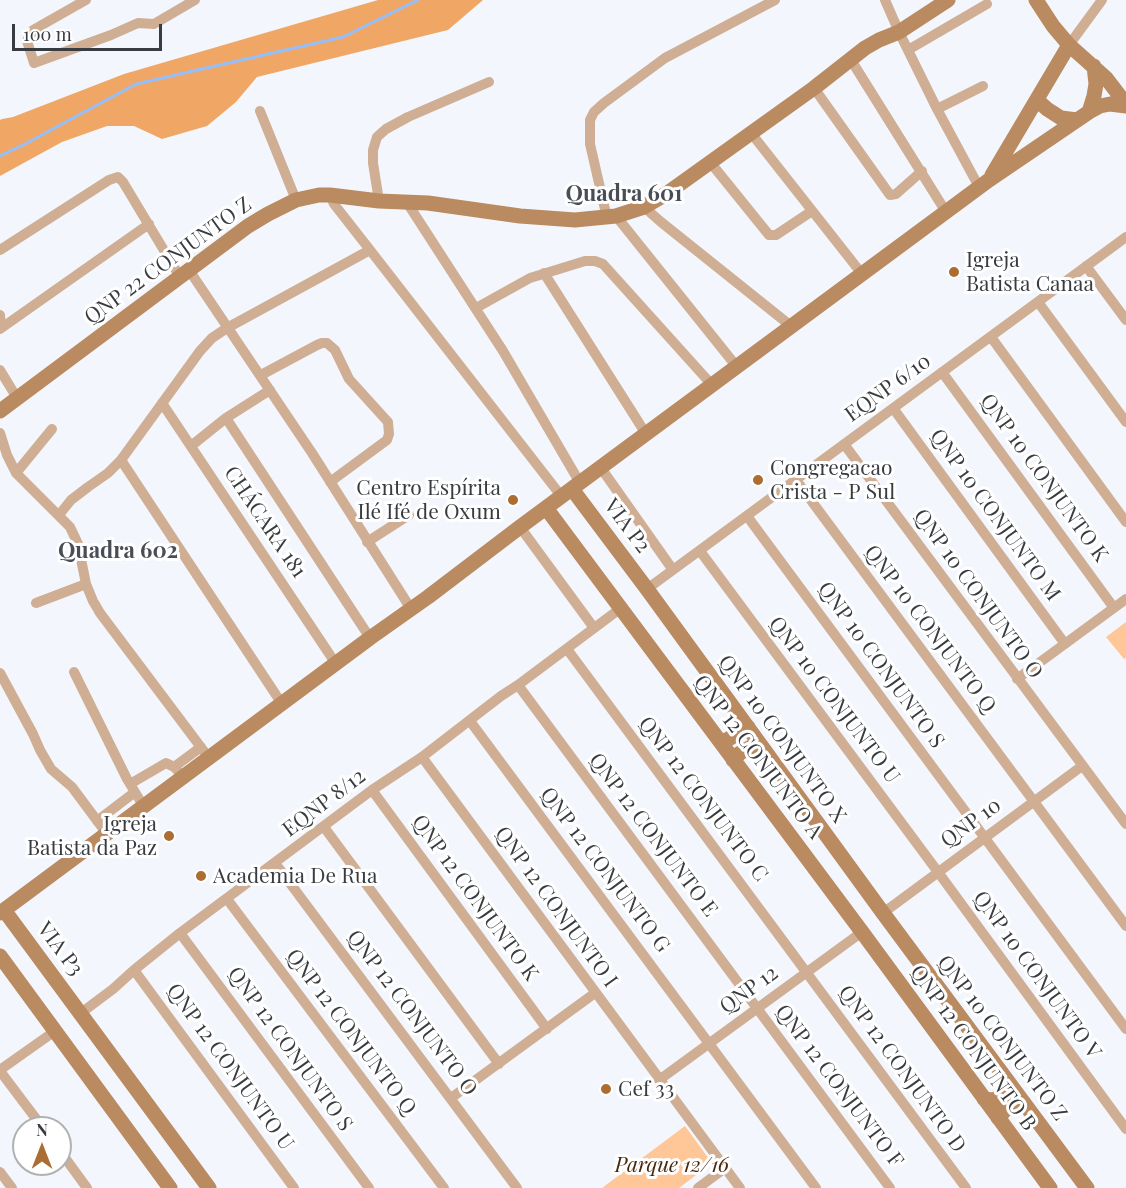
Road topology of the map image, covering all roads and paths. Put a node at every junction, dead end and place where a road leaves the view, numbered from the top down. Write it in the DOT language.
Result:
graph roads {
  1 [pos="86,0"];
  2 [pos="195,0"];
  3 [pos="776,0"];
  4 [pos="885,0"];
  5 [pos="948,0"];
  6 [pos="1036,0"];
  7 [pos="1101,0"];
  8 [pos="987,4"];
  9 [pos="899,32"];
  10 [pos="1069,45"];
  11 [pos="908,50"];
  12 [pos="851,60"];
  13 [pos="1091,64"];
  14 [pos="1055,69"];
  15 [pos="489,82"];
  16 [pos="983,86"];
  17 [pos="814,88"];
  18 [pos="1037,100"];
  19 [pos="1126,105"];
  20 [pos="937,109"];
  21 [pos="260,111"];
  22 [pos="1083,116"];
  23 [pos="751,133"];
  24 [pos="710,162"];
  25 [pos="922,171"];
  26 [pos="984,183"];
  27 [pos="330,195"];
  28 [pos="296,200"];
  29 [pos="379,201"];
  30 [pos="406,201"];
  31 [pos="644,207"];
  32 [pos="812,211"];
  33 [pos="946,212"];
  34 [pos="612,217"];
  35 [pos="149,224"];
  36 [pos="1126,237"];
  37 [pos="0,250"];
  38 [pos="370,250"];
  39 [pos="1086,266"];
  40 [pos="185,273"];
  41 [pos="544,273"];
  42 [pos="862,274"];
  43 [pos="1038,302"];
  44 [pos="476,309"];
  45 [pos="0,315"];
  46 [pos="1126,320"];
  47 [pos="791,326"];
  48 [pos="1,328"];
  49 [pos="227,328"];
  50 [pos="991,337"];
  51 [pos="737,367"];
  52 [pos="0,370"];
  53 [pos="942,372"];
  54 [pos="261,375"];
  55 [pos="712,385"];
  56 [pos="270,390"];
  57 [pos="17,398"];
  58 [pos="162,403"];
  59 [pos="893,408"];
  60 [pos="0,411"];
  61 [pos="226,418"];
  62 [pos="1126,422"];
  63 [pos="52,429"];
  64 [pos="0,433"];
  65 [pos="646,434"];
  66 [pos="844,444"];
  67 [pos="191,446"];
  68 [pos="121,460"];
  69 [pos="601,468"];
  70 [pos="15,473"];
  71 [pos="796,480"];
  72 [pos="330,482"];
  73 [pos="572,489"];
  74 [pos="546,508"];
  75 [pos="59,515"];
  76 [pos="410,515"];
  77 [pos="747,516"];
  78 [pos="1126,522"];
  79 [pos="520,527"];
  80 [pos="368,542"];
  81 [pos="700,551"];
  82 [pos="673,570"];
  83 [pos="86,584"];
  84 [pos="647,589"];
  85 [pos="1126,599"];
  86 [pos="36,603"];
  87 [pos="621,608"];
  88 [pos="1114,608"];
  89 [pos="411,609"];
  90 [pos="594,628"];
  91 [pos="370,638"];
  92 [pos="1065,644"];
  93 [pos="567,649"];
  94 [pos="336,664"];
  95 [pos="74,672"];
  96 [pos="0,674"];
  97 [pos="1017,679"];
  98 [pos="518,685"];
  99 [pos="282,704"];
  100 [pos="470,721"];
  101 [pos="748,727"];
  102 [pos="722,743"];
  103 [pos="758,743"];
  104 [pos="205,753"];
  105 [pos="422,757"];
  106 [pos="733,760"];
  107 [pos="1082,766"];
  108 [pos="179,772"];
  109 [pos="132,788"];
  110 [pos="372,790"];
  111 [pos="1034,801"];
  112 [pos="144,807"];
  113 [pos="97,821"];
  114 [pos="1126,824"];
  115 [pos="324,827"];
  116 [pos="107,834"];
  117 [pos="984,838"];
  118 [pos="275,863"];
  119 [pos="938,872"];
  120 [pos="227,899"];
  121 [pos="2,912"];
  122 [pos="883,913"];
  123 [pos="1126,926"];
  124 [pos="862,932"];
  125 [pos="180,933"];
  126 [pos="0,956"];
  127 [pos="134,970"];
  128 [pos="807,972"];
  129 [pos="595,993"];
  130 [pos="757,1008"];
  131 [pos="81,1013"];
  132 [pos="547,1029"];
  133 [pos="1126,1029"];
  134 [pos="55,1031"];
  135 [pos="709,1043"];
  136 [pos="499,1064"];
  137 [pos="0,1070"];
  138 [pos="659,1080"];
  139 [pos="1008,1082"];
  140 [pos="451,1098"];
  141 [pos="984,1099"];
  142 [pos="1023,1103"];
  143 [pos="34,1116"];
  144 [pos="998,1118"];
  145 [pos="1126,1130"];
  146 [pos="72,1167"];
  147 [pos="725,1168"];
  148 [pos="0,1172"];
  149 [pos="12,1188"];
  150 [pos="87,1188"];
  151 [pos="170,1188"];
  152 [pos="209,1188"];
  153 [pos="294,1188"];
  154 [pos="369,1188"];
  155 [pos="444,1188"];
  156 [pos="516,1188"];
  157 [pos="698,1188"];
  158 [pos="740,1188"];
  159 [pos="816,1188"];
  160 [pos="890,1188"];
  161 [pos="966,1188"];
  162 [pos="1050,1188"];
  163 [pos="1087,1188"];
  1 -- 2 [label="street"];
  3 -- 34 [label="street"];
  4 -- 9 [label="street"];
  5 -- 9 [label="street, QNP 22 CONJUNTO Z"];
  6 -- 10 [label="street"];
  7 -- 10 [label="street"];
  8 -- 11 [label="street"];
  9 -- 11 [label="street"];
  9 -- 12 [label="street, QNP 22 CONJUNTO Z"];
  10 -- 13 [label="street"];
  10 -- 14 [label="street"];
  11 -- 20 [label="street"];
  12 -- 17 [label="street, QNP 22 CONJUNTO Z"];
  12 -- 25 [label="street"];
  13 -- 14 [label="street"];
  13 -- 19 [label="street"];
  13 -- 22 [label="street"];
  14 -- 18 [label="street"];
  15 -- 29 [label="street"];
  16 -- 20 [label="street"];
  17 -- 23 [label="street, QNP 22 CONJUNTO Z"];
  17 -- 25 [label="street"];
  18 -- 22 [label="street"];
  18 -- 26 [label="street"];
  19 -- 22 [label="street"];
  20 -- 26 [label="street"];
  21 -- 28 [label="street"];
  22 -- 26 [label="street"];
  23 -- 24 [label="street, QNP 22 CONJUNTO Z"];
  23 -- 32 [label="street"];
  24 -- 31 [label="street, QNP 22 CONJUNTO Z"];
  24 -- 32 [label="street"];
  25 -- 33 [label="street"];
  26 -- 33 [label="street"];
  27 -- 28 [label="street, QNP 22 CONJUNTO Z"];
  27 -- 29 [label="street, QNP 22 CONJUNTO Z"];
  27 -- 38 [label="street"];
  28 -- 40 [label="street, QNP 22 CONJUNTO Z"];
  29 -- 30 [label="street, QNP 22 CONJUNTO Z"];
  30 -- 34 [label="street, QNP 22 CONJUNTO Z"];
  30 -- 44 [label="street"];
  31 -- 34 [label="street, QNP 22 CONJUNTO Z"];
  31 -- 47 [label="street"];
  32 -- 42 [label="street"];
  33 -- 42 [label="street"];
  34 -- 51 [label="street"];
  35 -- 37 [label="street"];
  35 -- 40 [label="street"];
  35 -- 48 [label="street"];
  36 -- 39 [label="street, EQNP 6/10"];
  38 -- 49 [label="street"];
  38 -- 73 [label="street"];
  39 -- 43 [label="street, EQNP 6/10"];
  39 -- 46 [label="street"];
  40 -- 49 [label="street"];
  40 -- 57 [label="street, QNP 22 CONJUNTO Z"];
  41 -- 44 [label="street"];
  41 -- 55 [label="street"];
  41 -- 65 [label="street"];
  42 -- 47 [label="street"];
  43 -- 50 [label="street, EQNP 6/10"];
  43 -- 62 [label="street"];
  44 -- 73 [label="street"];
  45 -- 48 [label="street"];
  47 -- 51 [label="street"];
  49 -- 54 [label="street"];
  49 -- 58 [label="street"];
  50 -- 53 [label="street, EQNP 6/10"];
  50 -- 78 [label="street"];
  51 -- 55 [label="street"];
  52 -- 57 [label="street"];
  53 -- 59 [label="street, EQNP 6/10"];
  53 -- 88 [label="street, QNP 10 CONJUNTO K"];
  54 -- 56 [label="street"];
  54 -- 72 [label="street"];
  55 -- 65 [label="street"];
  56 -- 61 [label="street"];
  56 -- 72 [label="street"];
  57 -- 60 [label="street, QNP 22 CONJUNTO Z"];
  58 -- 67 [label="street, CHÁCARA 181"];
  58 -- 68 [label="street"];
  59 -- 66 [label="street, EQNP 6/10"];
  59 -- 92 [label="street, QNP 10 CONJUNTO M"];
  61 -- 67 [label="street"];
  61 -- 91 [label="street, CHÁCARA 181"];
  63 -- 70 [label="street"];
  64 -- 70 [label="street"];
  65 -- 69 [label="street"];
  66 -- 71 [label="street, EQNP 6/10"];
  66 -- 97 [label="street, QNP 10 CONJUNTO O"];
  67 -- 94 [label="street, CHÁCARA 181"];
  68 -- 75 [label="street"];
  68 -- 99 [label="street"];
  69 -- 73 [label="street"];
  69 -- 82 [label="street"];
  70 -- 75 [label="street"];
  71 -- 77 [label="street, EQNP 6/10"];
  71 -- 111 [label="street, QNP 10 CONJUNTO Q"];
  72 -- 80 [label="street"];
  73 -- 74 [label="street"];
  73 -- 84 [label="street, VIA P2"];
  74 -- 79 [label="street"];
  74 -- 87 [label="street"];
  75 -- 83 [label="street"];
  76 -- 80 [label="street"];
  77 -- 81 [label="street, EQNP 6/10"];
  77 -- 117 [label="street, QNP 10 CONJUNTO S"];
  79 -- 89 [label="street"];
  79 -- 90 [label="street"];
  80 -- 89 [label="street"];
  81 -- 82 [label="street, EQNP 6/10"];
  81 -- 119 [label="street, QNP 10 CONJUNTO U"];
  82 -- 84 [label="street, EQNP 6/10"];
  83 -- 86 [label="street"];
  83 -- 104 [label="street"];
  84 -- 101 [label="street, QNP 10 CONJUNTO X"];
  85 -- 88 [label="street"];
  87 -- 90 [label="street, EQNP 8/12"];
  87 -- 102 [label="street, QNP 12 CONJUNTO A"];
  88 -- 92 [label="street"];
  89 -- 91 [label="street"];
  90 -- 93 [label="street, EQNP 8/12"];
  91 -- 94 [label="street"];
  92 -- 97 [label="street"];
  93 -- 98 [label="street, EQNP 8/12"];
  93 -- 128 [label="street, QNP 12 CONJUNTO C"];
  94 -- 99 [label="street"];
  95 -- 109 [label="street"];
  96 -- 113 [label="street"];
  97 -- 107 [label="street, QNP 10 CONJUNTO O"];
  98 -- 100 [label="street, EQNP 8/12"];
  98 -- 130 [label="street, QNP 12 CONJUNTO E"];
  99 -- 104 [label="street"];
  100 -- 105 [label="street, EQNP 8/12"];
  100 -- 135 [label="street, QNP 12 CONJUNTO G"];
  101 -- 102 [label="street"];
  101 -- 103 [label="street, QNP 10 CONJUNTO X"];
  102 -- 106 [label="street, QNP 12 CONJUNTO A"];
  103 -- 106 [label="street"];
  103 -- 122 [label="street, QNP 10 CONJUNTO X"];
  104 -- 108 [label="street"];
  105 -- 110 [label="street, EQNP 8/12"];
  105 -- 129 [label="street, QNP 12 CONJUNTO I"];
  106 -- 124 [label="street, QNP 12 CONJUNTO A"];
  107 -- 111 [label="street, QNP 10"];
  107 -- 114 [label="street, QNP 10 CONJUNTO O"];
  108 -- 109 [label="street"];
  108 -- 112 [label="street"];
  109 -- 112 [label="street"];
  109 -- 113 [label="street"];
  110 -- 115 [label="street, EQNP 8/12"];
  110 -- 132 [label="street, QNP 12 CONJUNTO K"];
  111 -- 117 [label="street, QNP 10"];
  111 -- 123 [label="street, QNP 10 CONJUNTO Q"];
  112 -- 116 [label="street"];
  113 -- 116 [label="street"];
  115 -- 118 [label="street, EQNP 8/12"];
  115 -- 136 [label="street"];
  116 -- 121 [label="street"];
  117 -- 119 [label="street, QNP 10"];
  117 -- 133 [label="street, QNP 10 CONJUNTO S"];
  118 -- 120 [label="street, EQNP 8/12"];
  118 -- 140 [label="street, QNP 12 CONJUNTO O"];
  119 -- 122 [label="street, QNP 10"];
  119 -- 145 [label="street, QNP 10 CONJUNTO V"];
  120 -- 125 [label="street, EQNP 8/12"];
  120 -- 155 [label="street, QNP 12 CONJUNTO Q"];
  121 -- 131 [label="street, VIA P3"];
  122 -- 139 [label="street, QNP 10 CONJUNTO Z"];
  124 -- 128 [label="street, QNP 12"];
  124 -- 141 [label="street, QNP 12 CONJUNTO B"];
  125 -- 127 [label="street, EQNP 8/12"];
  125 -- 154 [label="street, QNP 12 CONJUNTO S"];
  126 -- 134 [label="street"];
  127 -- 131 [label="street, EQNP 8/12"];
  127 -- 153 [label="street, QNP 12 CONJUNTO U"];
  128 -- 130 [label="street, QNP 12"];
  128 -- 161 [label="street, QNP 12 CONJUNTO D"];
  129 -- 132 [label="street"];
  129 -- 138 [label="street, QNP 12 CONJUNTO I"];
  130 -- 135 [label="street, QNP 12"];
  130 -- 160 [label="street, QNP 12 CONJUNTO F"];
  131 -- 152 [label="street, VIA P3"];
  132 -- 136 [label="street"];
  134 -- 137 [label="street"];
  134 -- 151 [label="street"];
  135 -- 138 [label="street, QNP 12"];
  135 -- 159 [label="street, QNP 12 CONJUNTO G"];
  136 -- 140 [label="street"];
  137 -- 143 [label="street"];
  138 -- 147 [label="street, QNP 12 CONJUNTO I"];
  139 -- 141 [label="street"];
  139 -- 142 [label="street, QNP 10 CONJUNTO Z"];
  140 -- 156 [label="street, QNP 12 CONJUNTO O"];
  141 -- 144 [label="street, QNP 12 CONJUNTO B"];
  142 -- 144 [label="street"];
  142 -- 163 [label="street, QNP 10 CONJUNTO Z"];
  144 -- 162 [label="street, QNP 12 CONJUNTO B"];
  146 -- 150 [label="street"];
  147 -- 157 [label="street"];
  147 -- 158 [label="street, QNP 12 CONJUNTO I"];
  148 -- 149 [label="street"];
}
